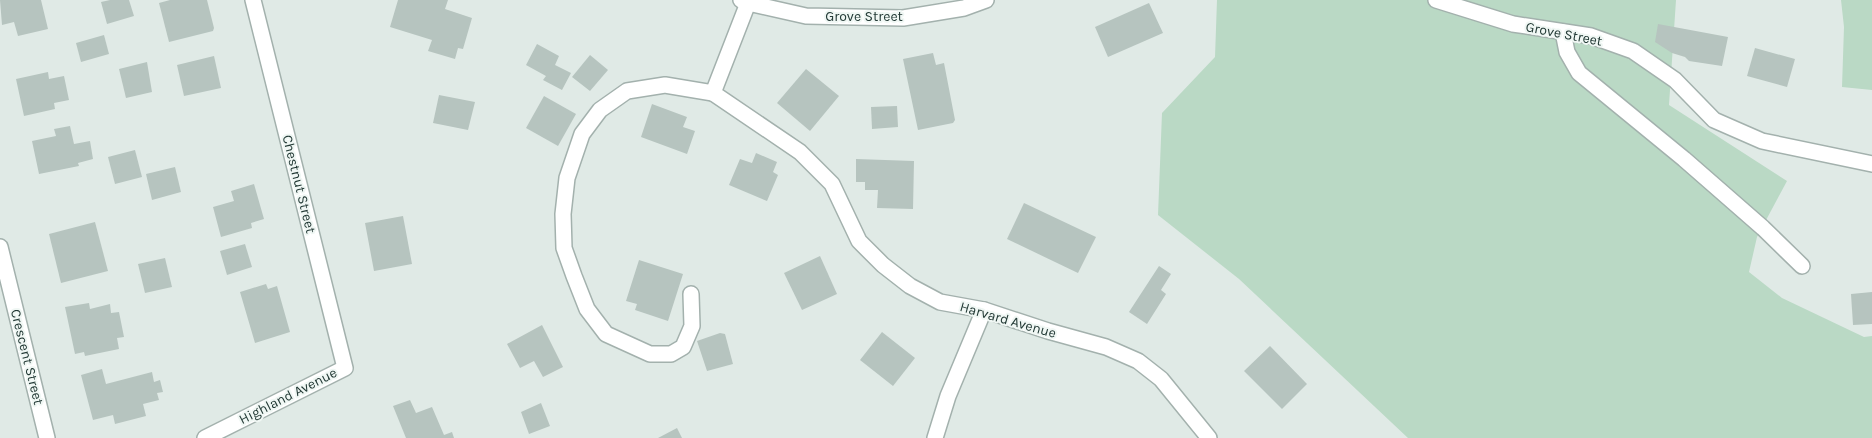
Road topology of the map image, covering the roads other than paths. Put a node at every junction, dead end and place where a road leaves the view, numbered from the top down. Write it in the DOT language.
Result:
graph roads {
  1 [pos="254,0"];
  2 [pos="986,0"];
  3 [pos="1436,0"];
  4 [pos="745,2"];
  5 [pos="1563,32"];
  6 [pos="713,93"];
  7 [pos="1872,164"];
  8 [pos="0,247"];
  9 [pos="1802,266"];
  10 [pos="691,294"];
  11 [pos="984,310"];
  12 [pos="345,368"];
  13 [pos="47,438"];
  14 [pos="205,438"];
  15 [pos="935,438"];
  16 [pos="1208,438"];
  1 -- 12 [label="street, Chestnut Street"];
  2 -- 4 [label="street, Grove Street"];
  3 -- 5 [label="street, Grove Street"];
  4 -- 6 [label="street"];
  5 -- 7 [label="street, Grove Street"];
  5 -- 9 [label="street"];
  6 -- 10 [label="street"];
  6 -- 11 [label="street, Harvard Avenue"];
  8 -- 13 [label="street, Crescent Street"];
  11 -- 15 [label="street"];
  11 -- 16 [label="street, Harvard Avenue"];
  12 -- 14 [label="street, Highland Avenue"];
}
